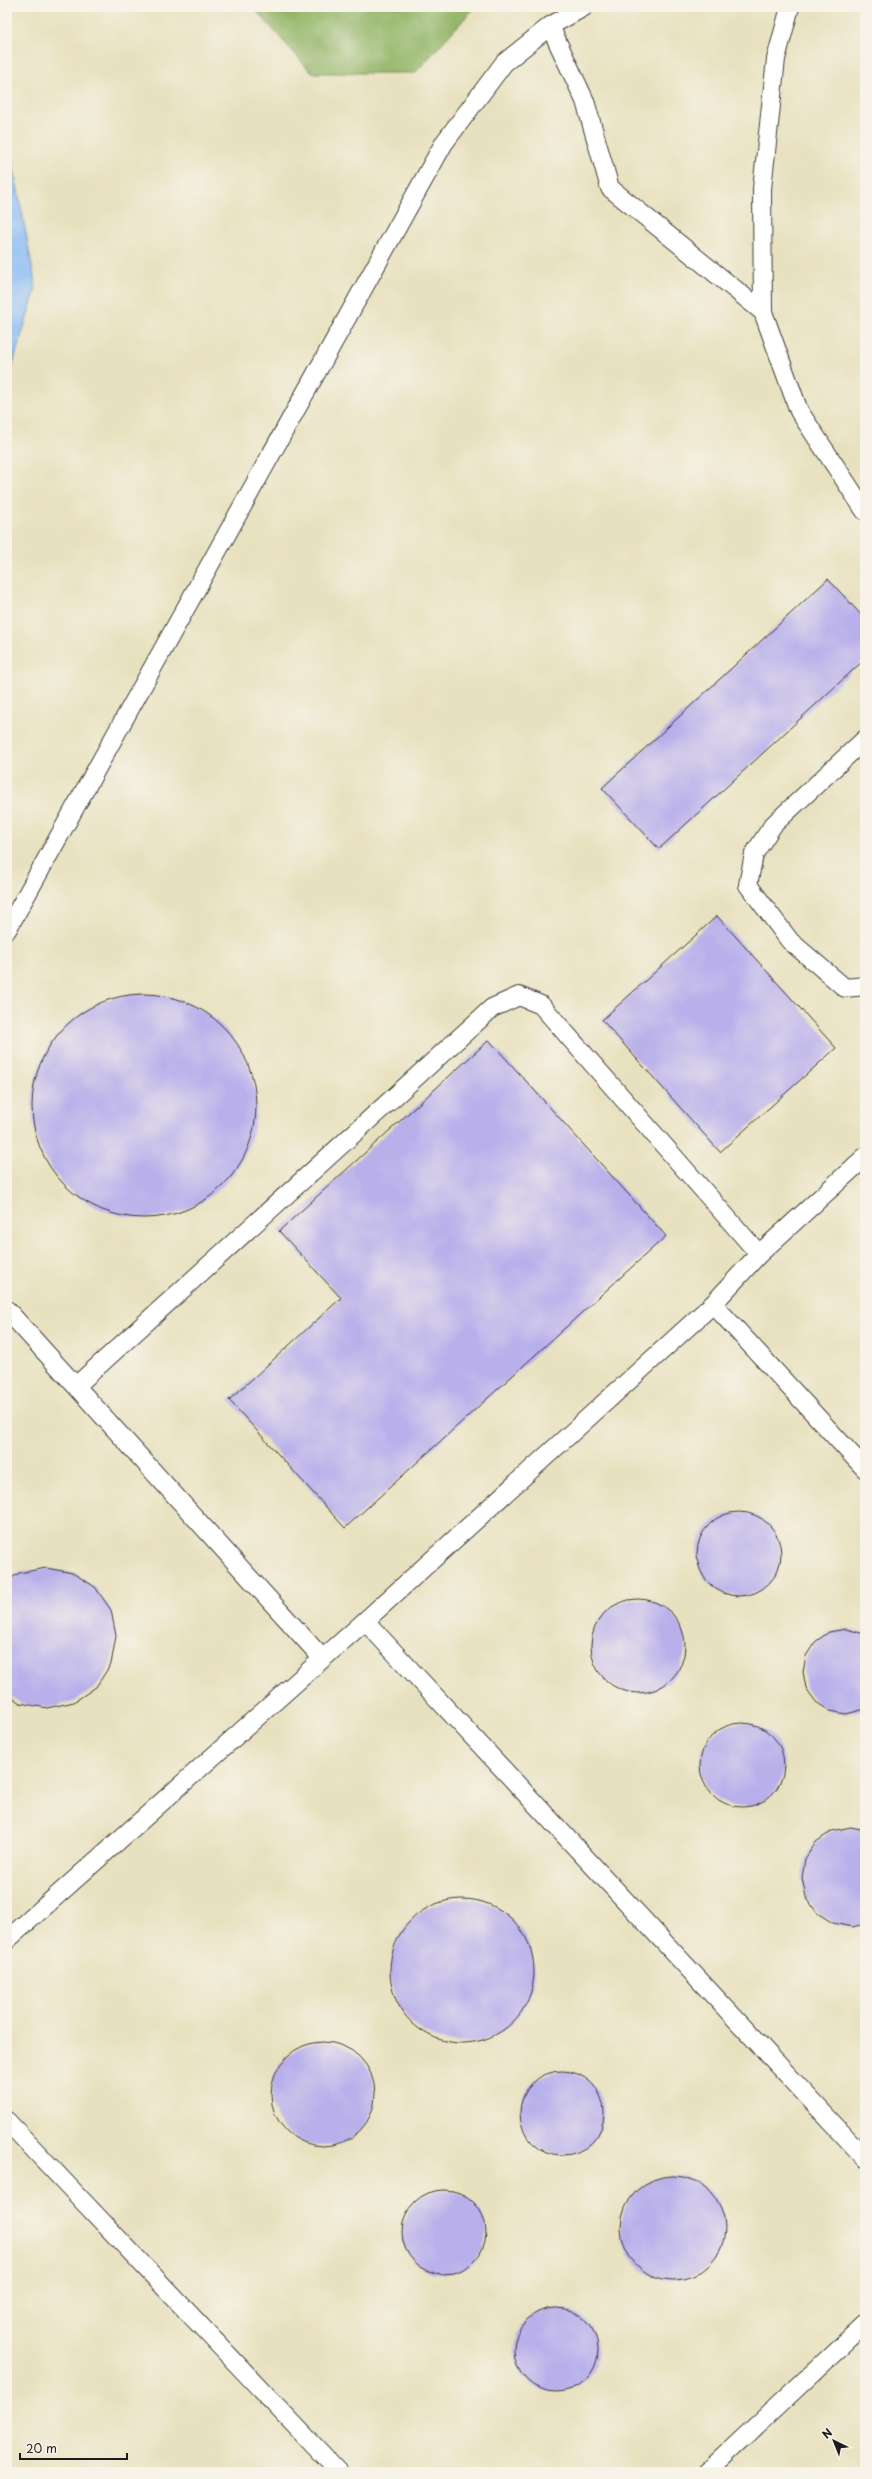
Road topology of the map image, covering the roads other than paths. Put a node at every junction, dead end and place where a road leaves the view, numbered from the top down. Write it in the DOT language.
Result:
graph roads {
  1 [pos="584,7"];
  2 [pos="790,7"];
  3 [pos="550,26"];
  4 [pos="763,312"];
  5 [pos="865,511"];
  6 [pos="865,739"];
  7 [pos="7,930"];
  8 [pos="865,986"];
  9 [pos="865,1157"];
  10 [pos="760,1254"];
  11 [pos="713,1304"];
  12 [pos="7,1310"];
  13 [pos="76,1386"];
  14 [pos="865,1468"];
  15 [pos="365,1620"];
  16 [pos="322,1658"];
  17 [pos="7,1940"];
  18 [pos="7,2121"];
  19 [pos="865,2158"];
  20 [pos="865,2324"];
  21 [pos="339,2472"];
  22 [pos="708,2472"];
  1 -- 3 [label="lane"];
  2 -- 4 [label="lane"];
  3 -- 4 [label="lane"];
  3 -- 7 [label="lane"];
  4 -- 5 [label="lane"];
  6 -- 8 [label="lane"];
  9 -- 10 [label="lane"];
  10 -- 11 [label="lane"];
  10 -- 13 [label="lane"];
  11 -- 14 [label="lane"];
  11 -- 15 [label="lane"];
  12 -- 13 [label="lane"];
  13 -- 16 [label="lane"];
  15 -- 16 [label="lane"];
  15 -- 19 [label="lane"];
  16 -- 17 [label="lane"];
  18 -- 21 [label="lane"];
  20 -- 22 [label="lane"];
}
